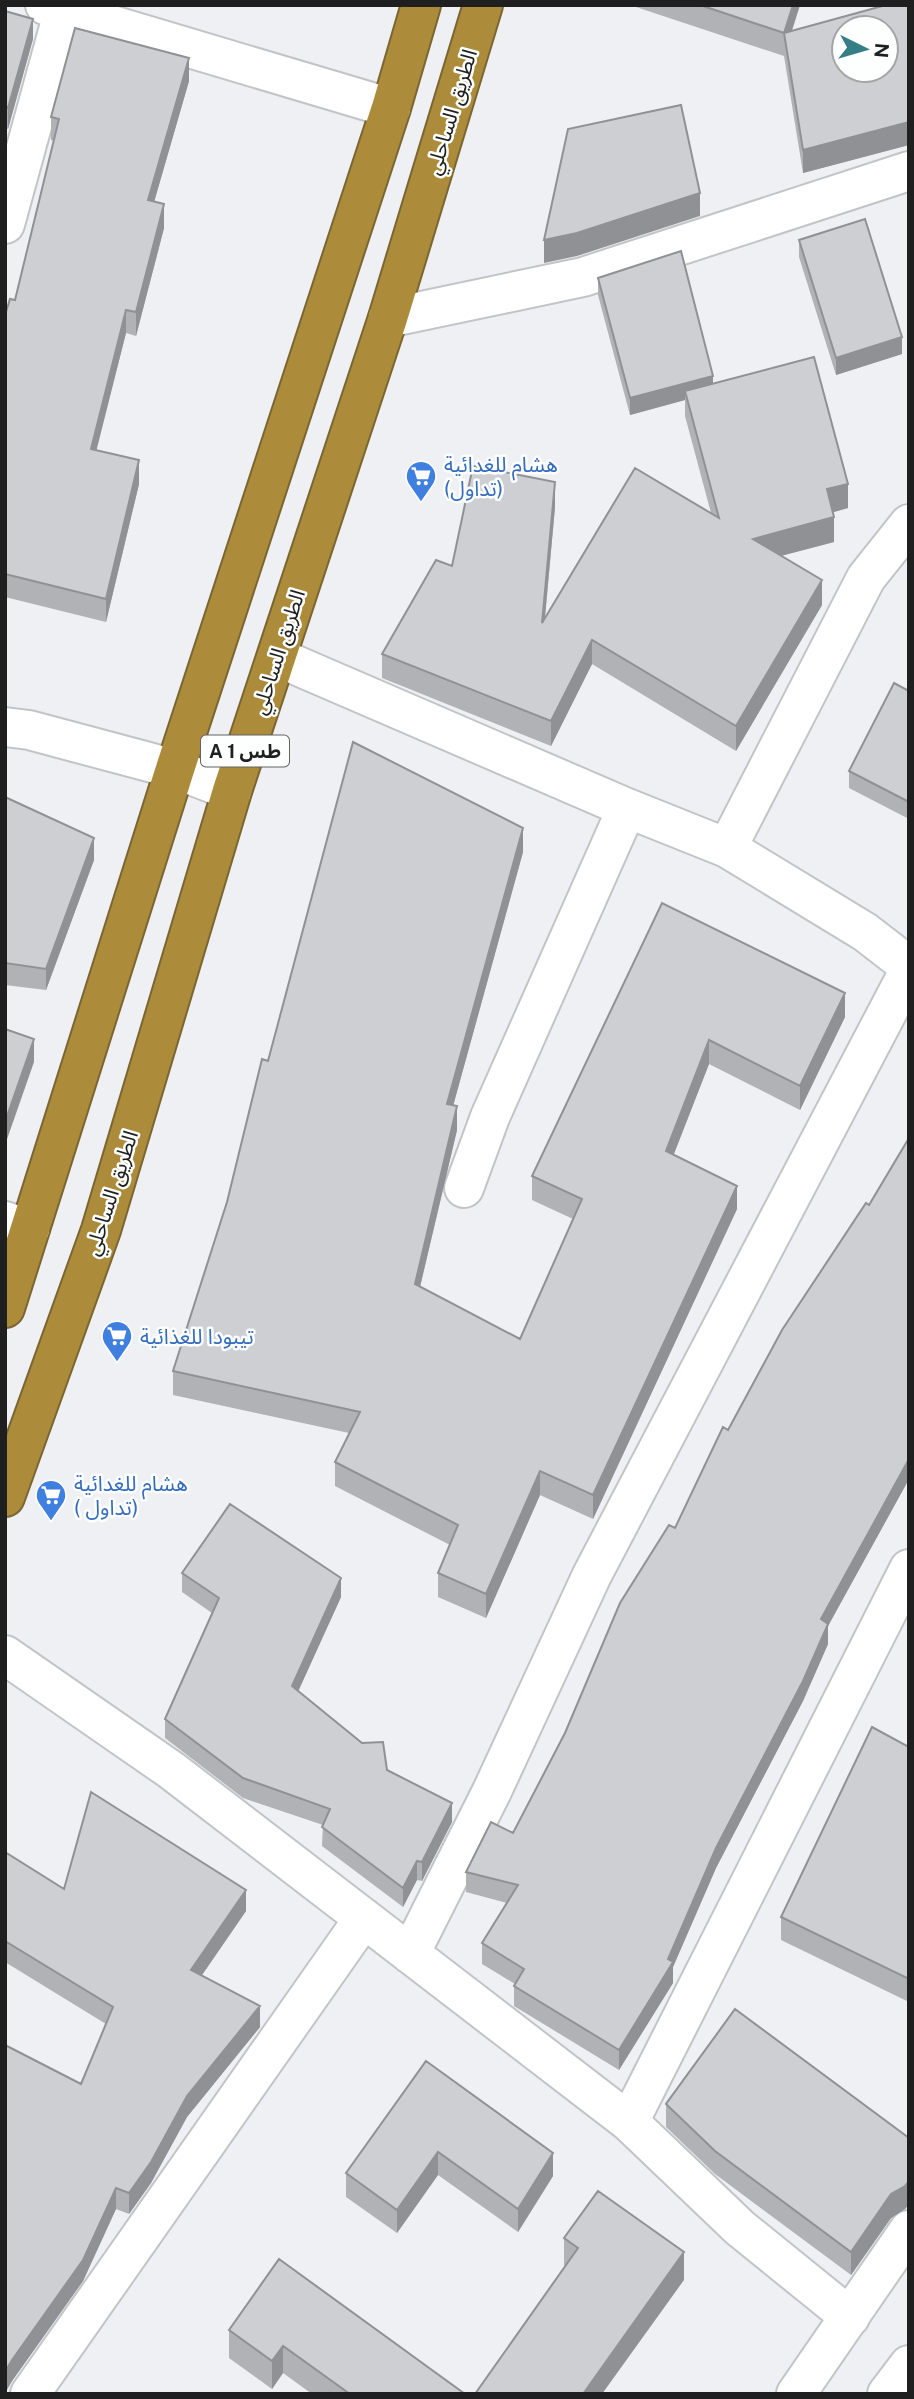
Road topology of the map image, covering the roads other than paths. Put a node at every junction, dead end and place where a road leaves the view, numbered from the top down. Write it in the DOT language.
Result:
graph roads {
  1 [pos="421,5"];
  2 [pos="483,5"];
  3 [pos="54,9"];
  4 [pos="391,108"];
  5 [pos="909,171"];
  6 [pos="5,224"];
  7 [pos="388,318"];
  8 [pos="909,524"];
  9 [pos="277,657"];
  10 [pos="5,727"];
  11 [pos="175,769"];
  12 [pos="232,791"];
  13 [pos="627,808"];
  14 [pos="727,848"];
  15 [pos="909,969"];
  16 [pos="464,1188"];
  17 [pos="18,1225"];
  18 [pos="5,1308"];
  19 [pos="5,1497"];
  20 [pos="909,1569"];
  21 [pos="5,1655"];
  22 [pos="364,1918"];
  23 [pos="410,1954"];
  24 [pos="629,2122"];
  25 [pos="909,2230"];
  26 [pos="850,2317"];
  27 [pos="909,2365"];
  28 [pos="30,2394"];
  29 [pos="796,2394"];
  30 [pos="887,2394"];
  1 -- 4 [label="highway, A 1 طس"];
  2 -- 7 [label="highway, الطريق الساحلي / A 1 طس"];
  3 -- 4 [label="street"];
  3 -- 6 [label="street"];
  4 -- 11 [label="highway, A 1 طس"];
  5 -- 7 [label="street"];
  7 -- 9 [label="highway, الطريق الساحلي / A 1 طس"];
  8 -- 14 [label="street"];
  9 -- 12 [label="highway, الطريق الساحلي / A 1 طس"];
  9 -- 13 [label="street"];
  10 -- 11 [label="street"];
  11 -- 12 [label="street"];
  11 -- 17 [label="highway, A 1 طس"];
  12 -- 19 [label="highway, الطريق الساحلي / A 1 طس"];
  13 -- 14 [label="street"];
  13 -- 16 [label="street"];
  14 -- 15 [label="street"];
  15 -- 23 [label="street"];
  17 -- 18 [label="highway, A 1 طس"];
  20 -- 24 [label="street"];
  21 -- 22 [label="street"];
  22 -- 23 [label="street"];
  22 -- 28 [label="street"];
  23 -- 24 [label="street"];
  24 -- 26 [label="street"];
  25 -- 26 [label="street"];
  26 -- 29 [label="street"];
  27 -- 30 [label="street"];
}
